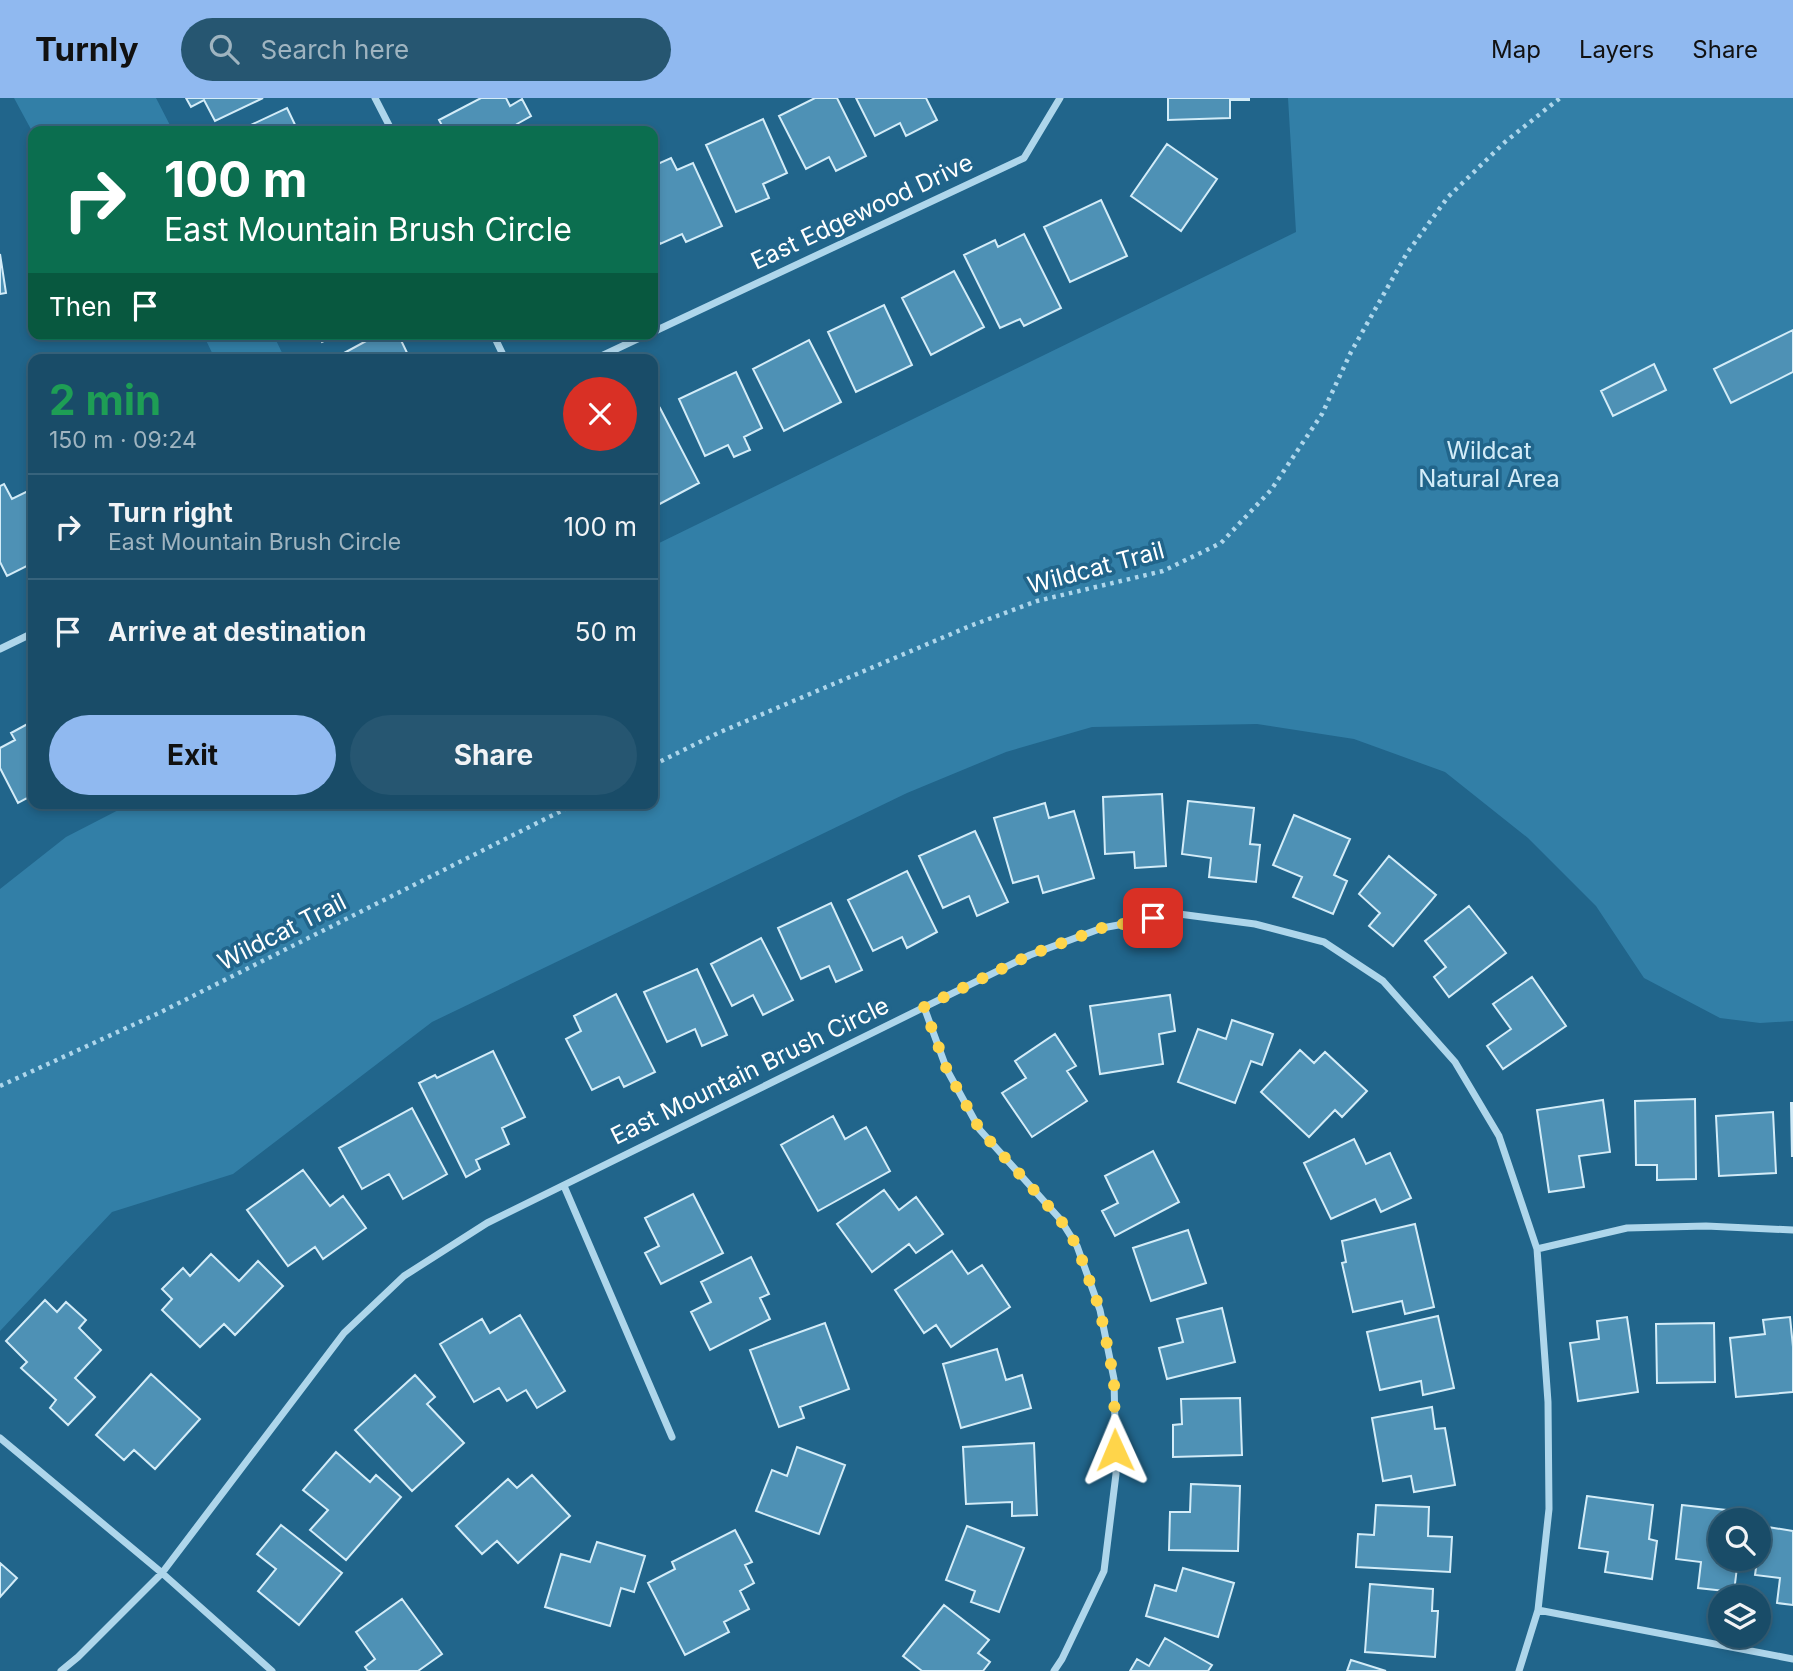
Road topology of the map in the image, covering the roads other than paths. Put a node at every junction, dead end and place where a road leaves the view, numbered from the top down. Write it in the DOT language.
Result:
graph roads {
  1 [pos="375,98"];
  2 [pos="1060,98"];
  3 [pos="389,126"];
  4 [pos="658,330"];
  5 [pos="636,340"];
  6 [pos="606,354"];
  7 [pos="28,635"];
  8 [pos="0,649"];
  9 [pos="924,1007"];
  10 [pos="564,1186"];
  11 [pos="1793,1230"];
  12 [pos="1537,1249"];
  13 [pos="672,1437"];
  14 [pos="0,1438"];
  15 [pos="162,1573"];
  16 [pos="1538,1610"];
  17 [pos="1793,1659"];
  18 [pos="61,1671"];
  19 [pos="272,1671"];
  20 [pos="1054,1671"];
  21 [pos="1519,1671"];
  1 -- 3 [label="street"];
  2 -- 4 [label="street, East Edgewood Drive"];
  5 -- 6 [label="street"];
  7 -- 8 [label="street"];
  9 -- 10 [label="street, East Mountain Brush Circle"];
  9 -- 12 [label="street, East Mountain Brush Circle"];
  9 -- 20 [label="street"];
  10 -- 13 [label="street"];
  10 -- 15 [label="street, East Mountain Brush Circle"];
  11 -- 12 [label="street"];
  12 -- 16 [label="street, East Mountain Brush Circle"];
  14 -- 15 [label="street"];
  15 -- 18 [label="street, East Mountain Brush Circle"];
  15 -- 19 [label="street"];
  16 -- 17 [label="street"];
  16 -- 21 [label="street, East Mountain Brush Circle"];
}
